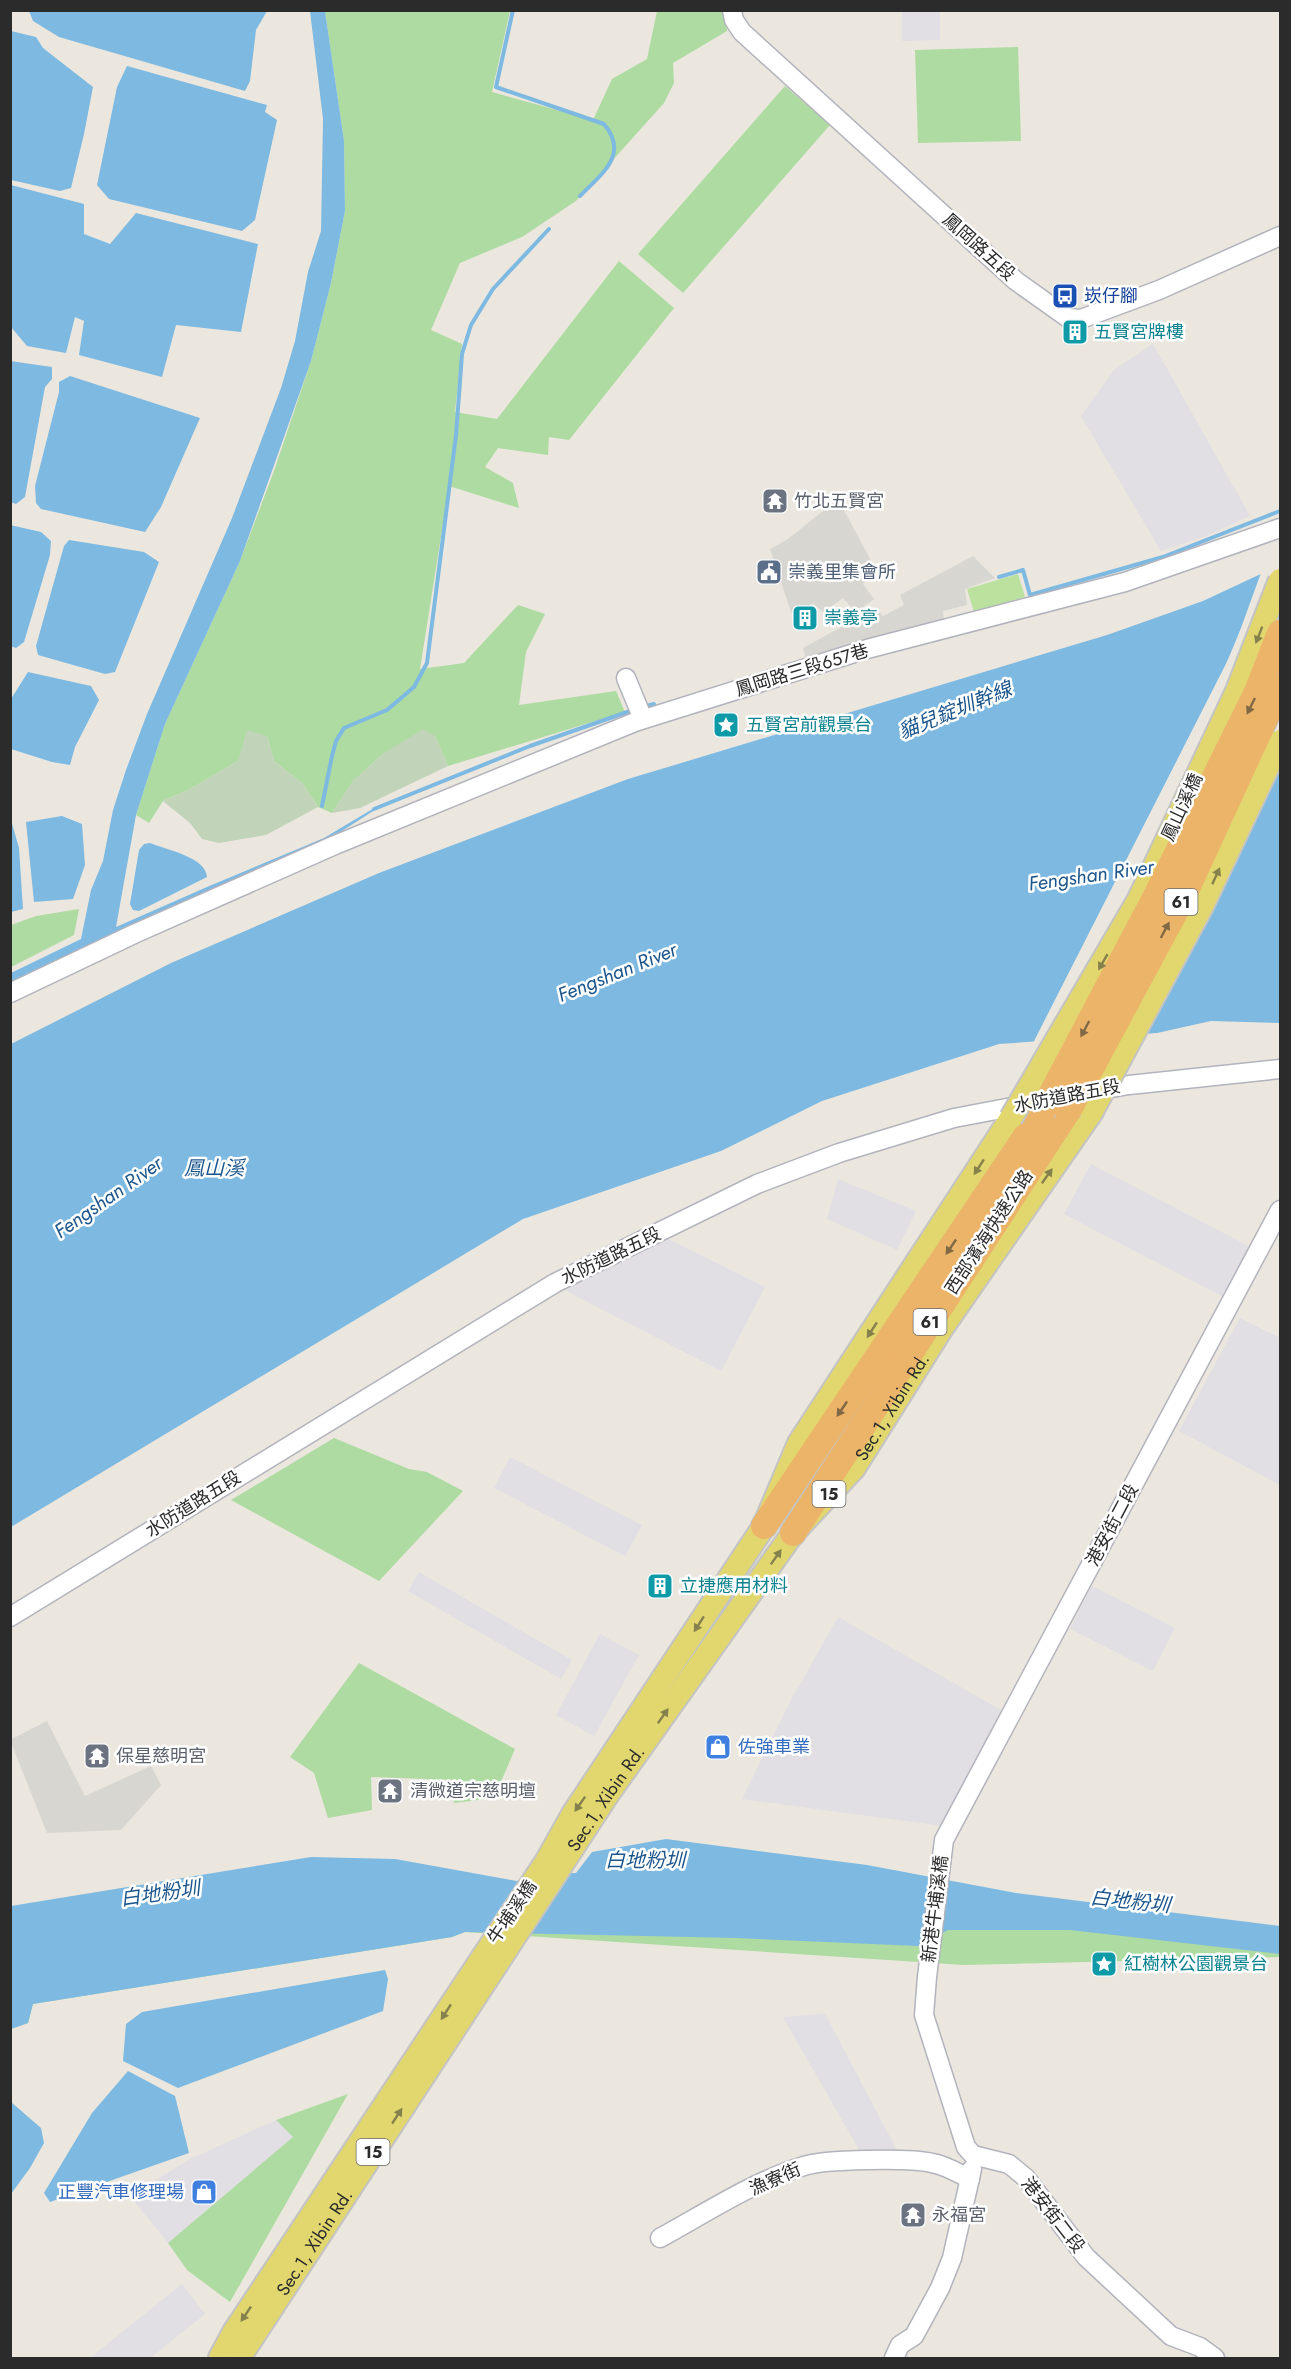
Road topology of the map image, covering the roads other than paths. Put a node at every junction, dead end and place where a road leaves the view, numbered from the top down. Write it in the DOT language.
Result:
graph roads {
  1 [pos="732,10"];
  2 [pos="1281,236"];
  3 [pos="1281,528"];
  4 [pos="1281,580"];
  5 [pos="1281,633"];
  6 [pos="626,678"];
  7 [pos="1281,686"];
  8 [pos="640,711"];
  9 [pos="1281,741"];
  10 [pos="10,993"];
  11 [pos="1281,1069"];
  12 [pos="1042,1112"];
  13 [pos="1079,1112"];
  14 [pos="1011,1118"];
  15 [pos="1281,1210"];
  16 [pos="764,1526"];
  17 [pos="793,1533"];
  18 [pos="10,1617"];
  19 [pos="944,1840"];
  20 [pos="553,1865"];
  21 [pos="509,1947"];
  22 [pos="478,1962"];
  23 [pos="973,2155"];
  24 [pos="970,2179"];
  25 [pos="660,2238"];
  26 [pos="220,2358"];
  27 [pos="239,2358"];
  28 [pos="894,2358"];
  29 [pos="1215,2358"];
  1 -- 2 [label="street, 鳳岡路五段"];
  3 -- 8 [label="street, 鳳岡路三段657巷"];
  4 -- 14 [label="main road, 鳳山溪橋 / 15, one-way, bridge"];
  5 -- 12 [label="highway, 鳳山溪橋 / 61, one-way, bridge"];
  6 -- 8 [label="street"];
  13 -- 7 [label="highway, 61, one-way, bridge"];
  8 -- 10 [label="street, 鳳岡路三段657巷"];
  13 -- 9 [label="main road, one-way, bridge"];
  11 -- 18 [label="street, 水防道路五段"];
  12 -- 16 [label="highway, 西部濱海快速公路 / 61, one-way"];
  17 -- 13 [label="highway, 西部濱海快速公路 / 61, one-way"];
  14 -- 16 [label="main road, Sec.1, Xibin Rd. / 15, one-way"];
  15 -- 19 [label="street, 港安街二段"];
  16 -- 20 [label="main road, Sec.1, Xibin Rd. / 15, one-way"];
  20 -- 17 [label="main road, Sec.1, Xibin Rd. / 15, one-way"];
  19 -- 23 [label="street, 新港牛埔溪橋"];
  20 -- 21 [label="main road, 牛埔溪橋 / 15"];
  20 -- 22 [label="main road, 牛埔溪橋 / 15"];
  27 -- 21 [label="main road, Sec.1, Xibin Rd. / 15, one-way"];
  22 -- 26 [label="main road, Sec.1, Xibin Rd. / 15, one-way"];
  23 -- 24 [label="street"];
  23 -- 29 [label="street, 港安街二段"];
  24 -- 25 [label="street, 漁寮街"];
  24 -- 28 [label="street"];
}
